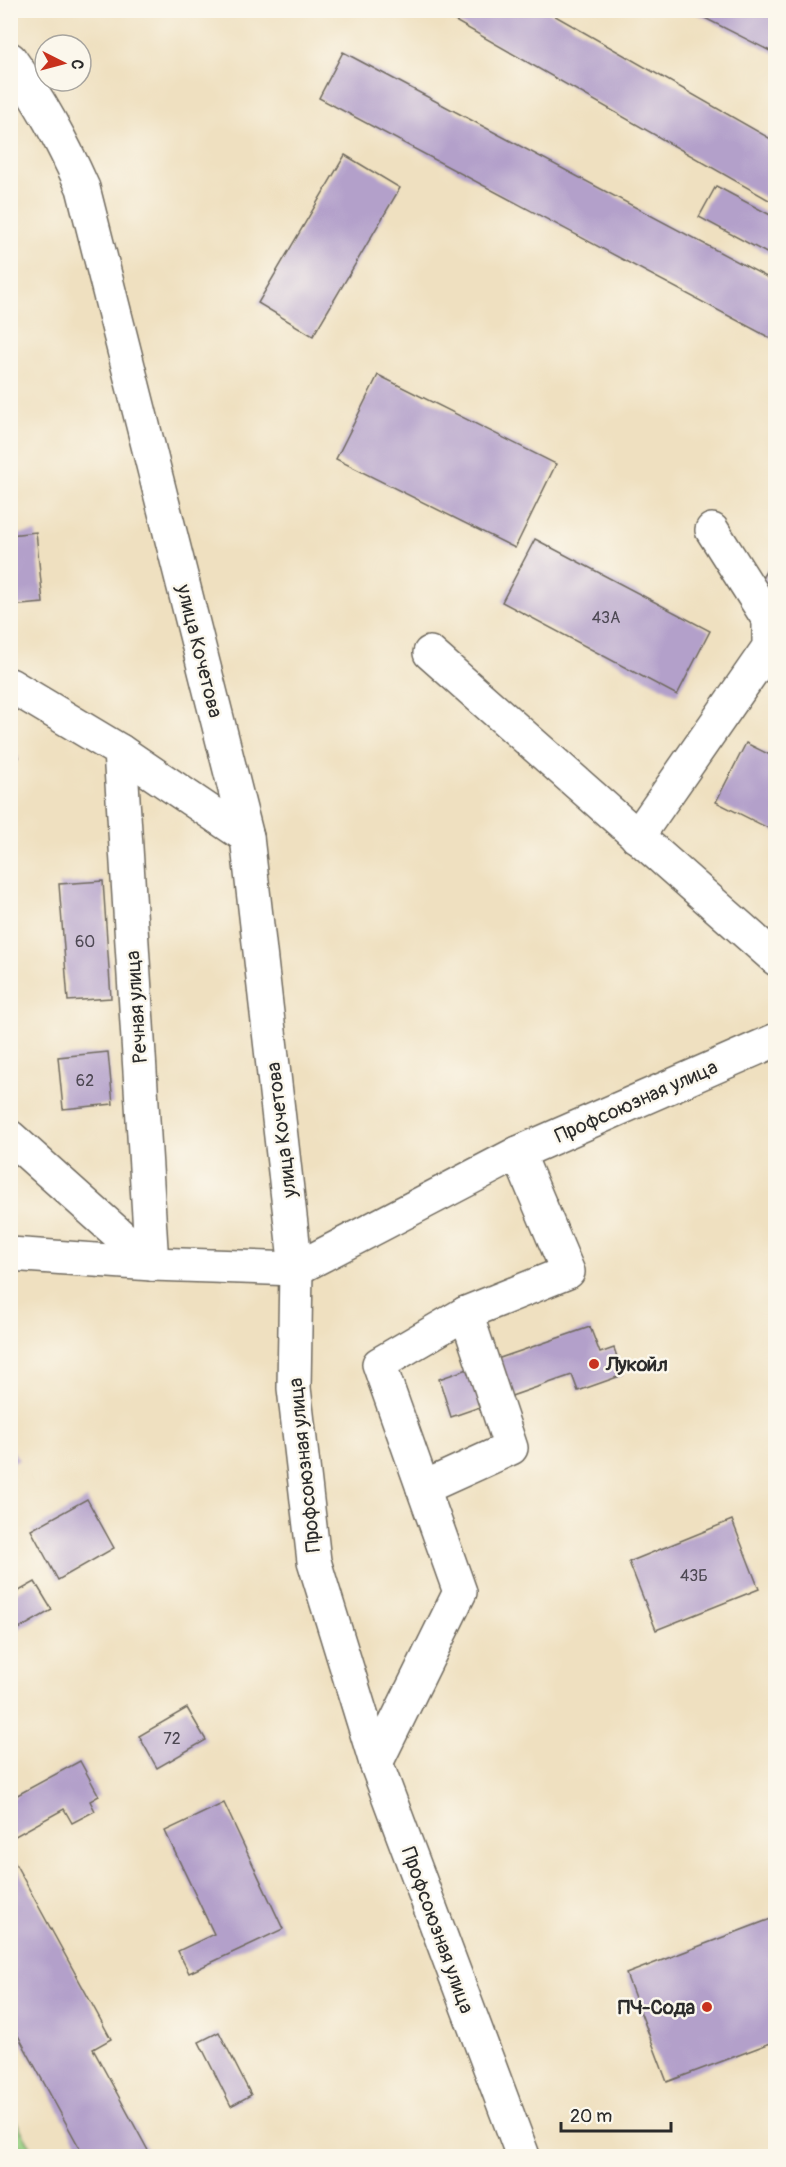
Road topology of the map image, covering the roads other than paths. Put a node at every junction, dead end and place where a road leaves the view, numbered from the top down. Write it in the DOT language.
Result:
graph roads {
  1 [pos="10,59"];
  2 [pos="712,530"];
  3 [pos="430,653"];
  4 [pos="10,685"];
  5 [pos="120,751"];
  6 [pos="247,837"];
  7 [pos="637,837"];
  8 [pos="776,959"];
  9 [pos="776,1040"];
  10 [pos="10,1137"];
  11 [pos="518,1153"];
  12 [pos="10,1254"];
  13 [pos="152,1264"];
  14 [pos="297,1269"];
  15 [pos="466,1313"];
  16 [pos="423,1488"];
  17 [pos="376,1763"];
  18 [pos="523,2157"];
  1 -- 6 [label="main road, улица Кочетова"];
  2 -- 7 [label="main road"];
  3 -- 7 [label="main road"];
  4 -- 5 [label="main road"];
  5 -- 6 [label="main road"];
  5 -- 13 [label="main road, Речная улица"];
  6 -- 14 [label="main road, улица Кочетова"];
  7 -- 8 [label="main road"];
  9 -- 11 [label="main road, Профсоюзная улица"];
  10 -- 13 [label="main road"];
  11 -- 14 [label="main road, Профсоюзная улица"];
  11 -- 15 [label="main road"];
  12 -- 13 [label="main road"];
  13 -- 14 [label="main road"];
  14 -- 17 [label="main road, Профсоюзная улица"];
  15 -- 16 [label="main road"];
  15 -- 16 [label="main road"];
  16 -- 17 [label="main road"];
  17 -- 18 [label="main road, Профсоюзная улица"];
}
